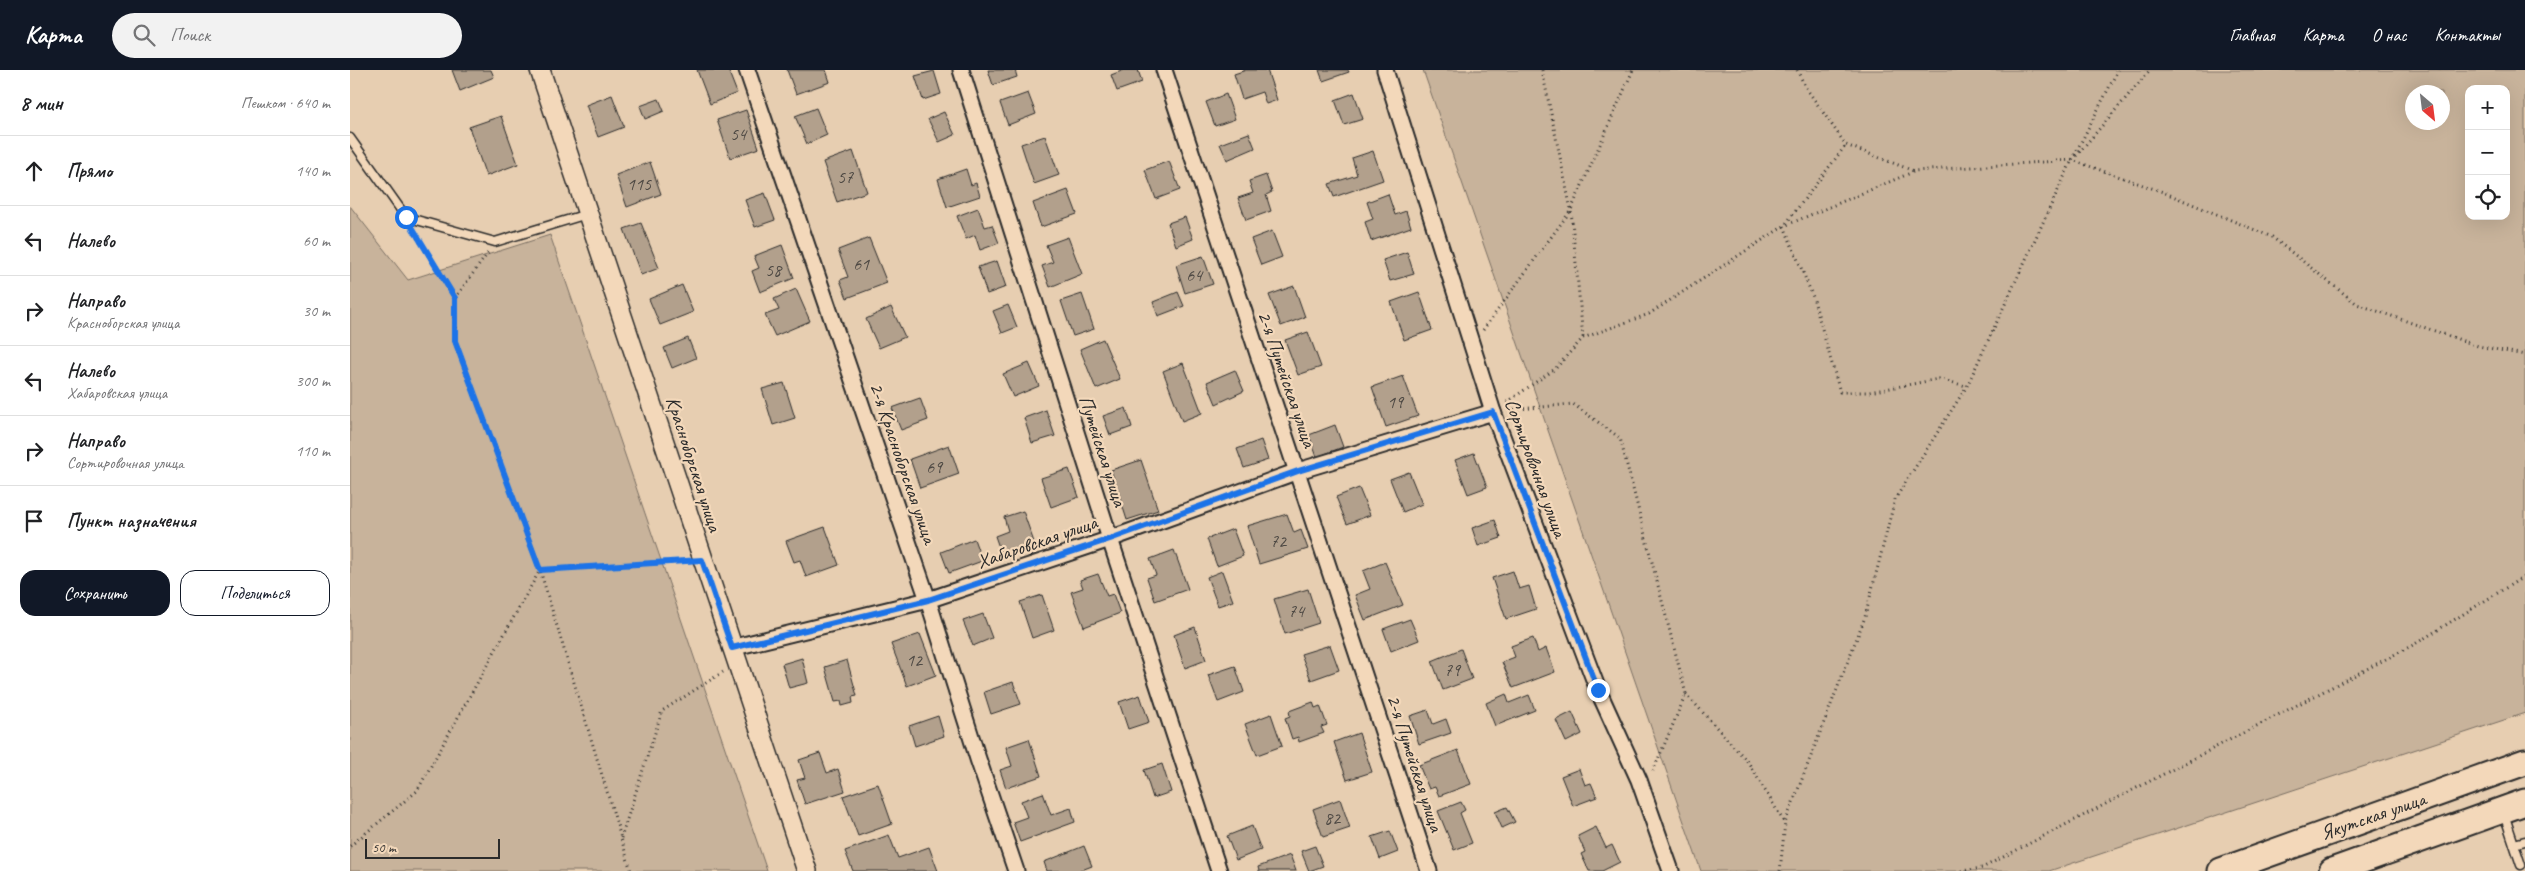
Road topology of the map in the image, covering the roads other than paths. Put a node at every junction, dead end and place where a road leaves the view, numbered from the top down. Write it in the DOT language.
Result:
graph roads {
  1 [pos="540,70"];
  2 [pos="747,70"];
  3 [pos="961,70"];
  4 [pos="1164,70"];
  5 [pos="1385,70"];
  6 [pos="350,138"];
  7 [pos="588,214"];
  8 [pos="1493,412"];
  9 [pos="1298,471"];
  10 [pos="1110,539"];
  11 [pos="928,600"];
  12 [pos="734,656"];
  13 [pos="2525,762"];
  14 [pos="2514,806"];
  15 [pos="2525,841"];
  16 [pos="2514,844"];
  17 [pos="2521,865"];
  18 [pos="807,871"];
  19 [pos="1016,871"];
  20 [pos="1219,871"];
  21 [pos="1429,871"];
  22 [pos="1671,871"];
  23 [pos="2221,871"];
  24 [pos="2332,871"];
  1 -- 7 [label="street, Красноборская улица"];
  2 -- 11 [label="street, 2-я Красноборская улица"];
  3 -- 10 [label="street, Путейская улица"];
  4 -- 9 [label="street, 2-я Путейская улица"];
  5 -- 8 [label="street, Сортировочная улица"];
  6 -- 7 [label="lane"];
  7 -- 12 [label="street, Красноборская улица"];
  8 -- 9 [label="street, Хабаровская улица"];
  8 -- 22 [label="street, Сортировочная улица"];
  9 -- 10 [label="street, Хабаровская улица"];
  9 -- 21 [label="street, 2-я Путейская улица"];
  10 -- 11 [label="street, Хабаровская улица"];
  10 -- 20 [label="street, Путейская улица"];
  11 -- 12 [label="street, Хабаровская улица"];
  11 -- 19 [label="street, 2-я Красноборская улица"];
  12 -- 18 [label="street, Красноборская улица"];
  13 -- 23 [label="main road, Якутская улица"];
  14 -- 16 [label="lane"];
  14 -- 24 [label="main road, Якутская улица"];
  15 -- 16 [label="lane"];
  16 -- 17 [label="lane"];
}
